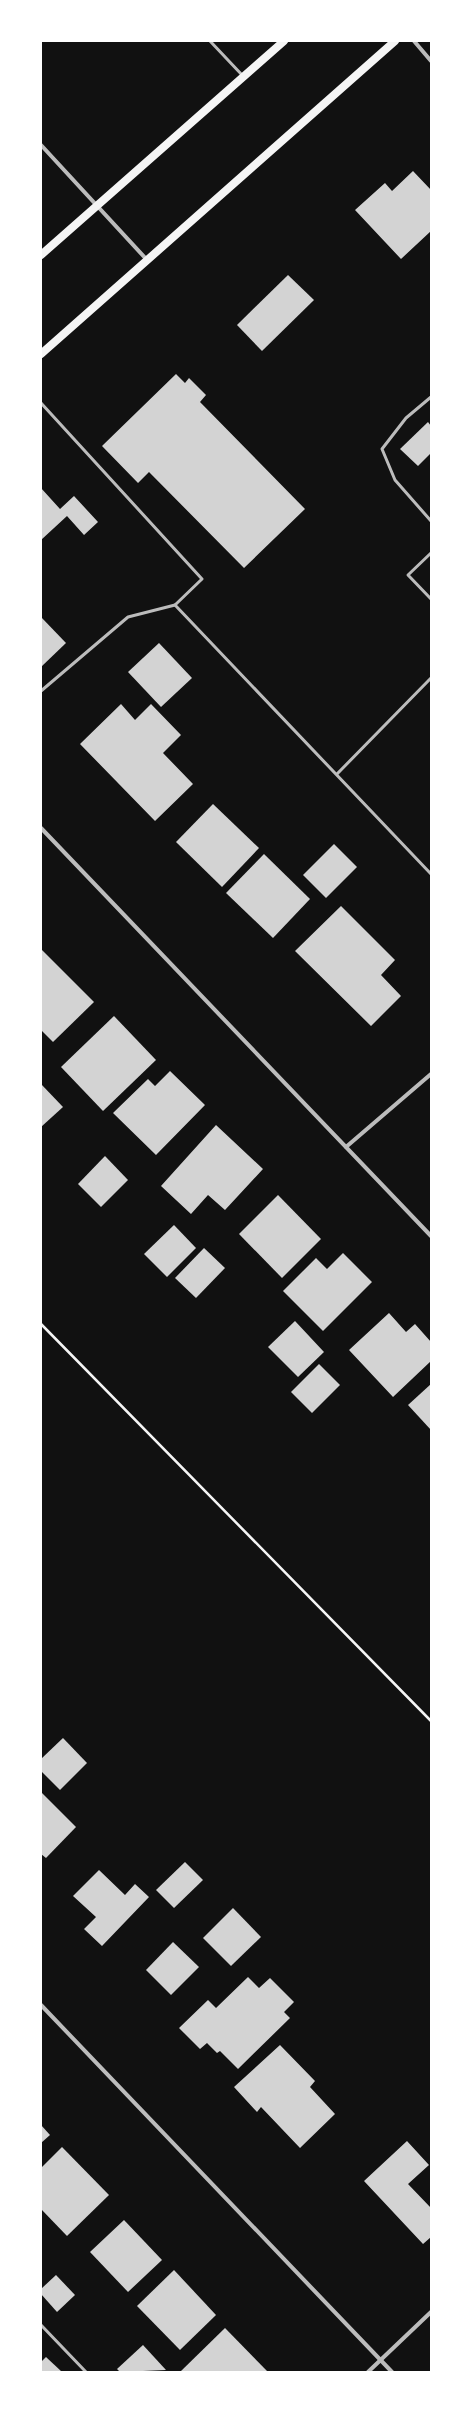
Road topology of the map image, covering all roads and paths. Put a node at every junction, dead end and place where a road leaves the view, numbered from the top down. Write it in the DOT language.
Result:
graph roads {
  1 [pos="210,41"];
  2 [pos="284,41"];
  3 [pos="395,41"];
  4 [pos="414,41"];
  5 [pos="431,61"];
  6 [pos="243,77"];
  7 [pos="41,145"];
  8 [pos="97,206"];
  9 [pos="41,255"];
  10 [pos="148,261"];
  11 [pos="41,354"];
  12 [pos="431,397"];
  13 [pos="41,403"];
  14 [pos="431,521"];
  15 [pos="431,553"];
  16 [pos="431,599"];
  17 [pos="175,605"];
  18 [pos="431,678"];
  19 [pos="41,691"];
  20 [pos="337,774"];
  21 [pos="41,828"];
  22 [pos="431,874"];
  23 [pos="431,1074"];
  24 [pos="346,1147"];
  25 [pos="431,1236"];
  26 [pos="41,1324"];
  27 [pos="431,1721"];
  28 [pos="41,2005"];
  29 [pos="431,2312"];
  30 [pos="41,2325"];
  31 [pos="381,2360"];
  32 [pos="86,2372"];
  33 [pos="368,2372"];
  34 [pos="392,2372"];
  1 -- 6 [label="lane"];
  2 -- 6 [label="main road"];
  3 -- 10 [label="main road"];
  4 -- 5 [label="street"];
  6 -- 8 [label="main road"];
  7 -- 8 [label="street"];
  8 -- 9 [label="main road"];
  8 -- 10 [label="street"];
  10 -- 11 [label="main road"];
  12 -- 14 [label="lane"];
  13 -- 17 [label="lane"];
  15 -- 16 [label="lane"];
  17 -- 19 [label="lane"];
  17 -- 20 [label="lane"];
  18 -- 20 [label="lane"];
  20 -- 22 [label="lane"];
  21 -- 24 [label="street"];
  23 -- 24 [label="street"];
  24 -- 25 [label="street"];
  26 -- 27 [label="path"];
  28 -- 31 [label="street"];
  29 -- 31 [label="street"];
  30 -- 32 [label="lane"];
  31 -- 33 [label="street"];
  31 -- 34 [label="street"];
}
